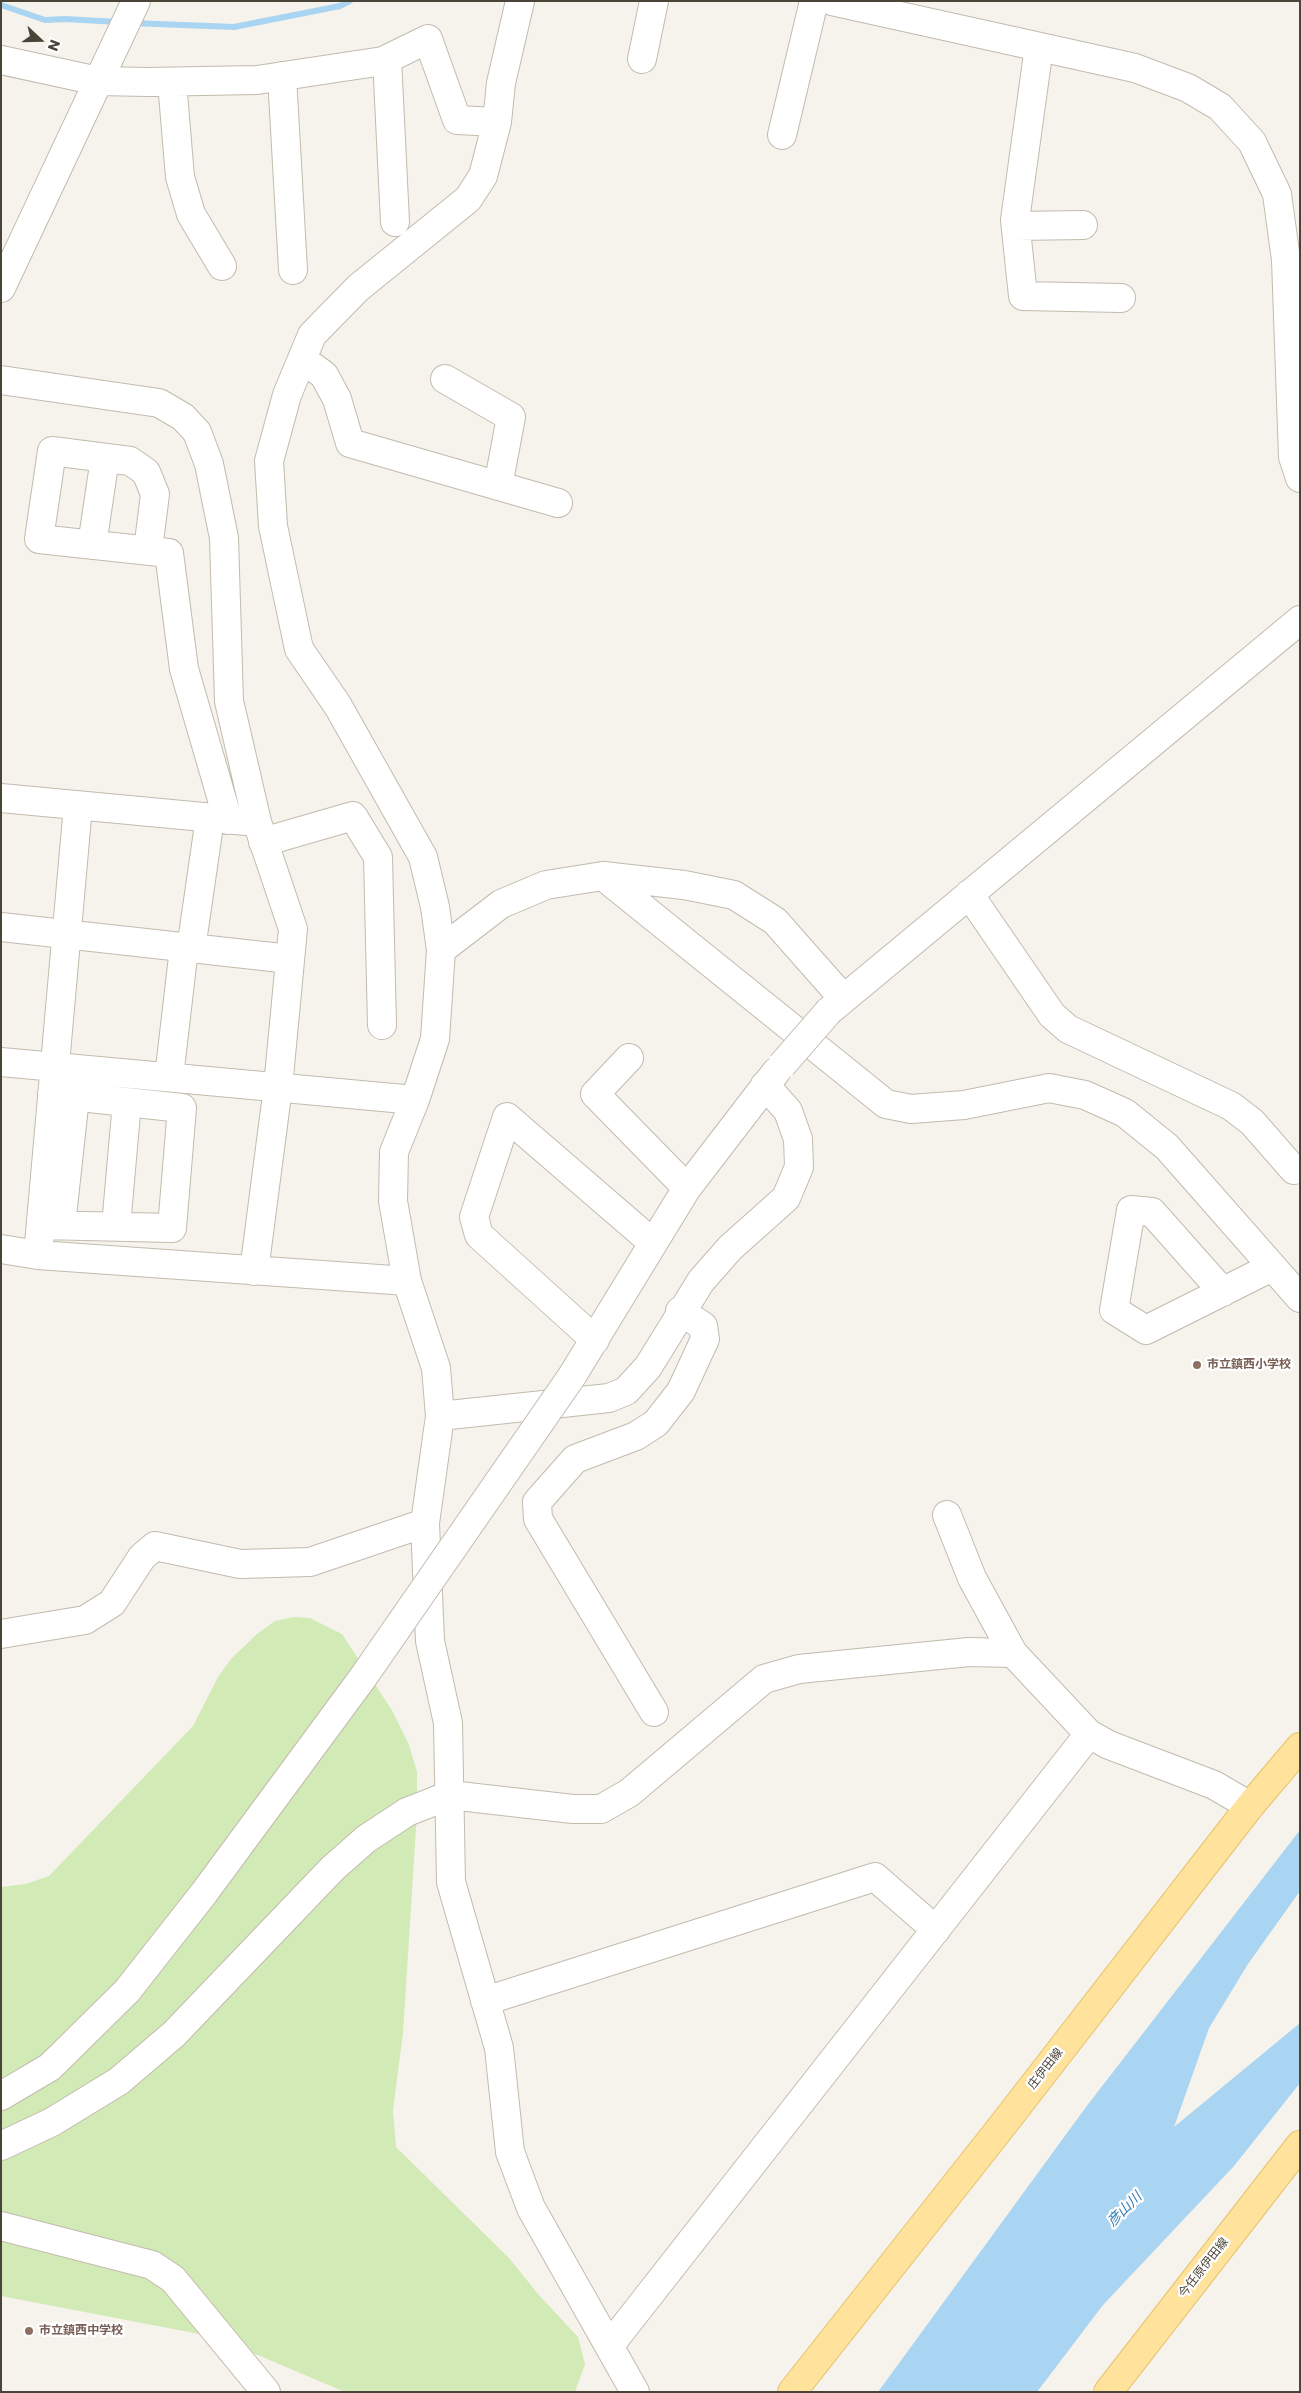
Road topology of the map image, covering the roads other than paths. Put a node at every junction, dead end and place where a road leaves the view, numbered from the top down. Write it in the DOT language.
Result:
graph roads {
  1 [pos="136,1"];
  2 [pos="520,1"];
  3 [pos="654,1"];
  4 [pos="814,1"];
  5 [pos="832,1"];
  6 [pos="1039,47"];
  7 [pos="388,58"];
  8 [pos="642,59"];
  9 [pos="1,60"];
  10 [pos="282,76"];
  11 [pos="98,81"];
  12 [pos="172,82"];
  13 [pos="497,122"];
  14 [pos="782,135"];
  15 [pos="395,222"];
  16 [pos="1084,225"];
  17 [pos="1016,226"];
  18 [pos="222,266"];
  19 [pos="293,270"];
  20 [pos="1,288"];
  21 [pos="1121,298"];
  22 [pos="302,359"];
  23 [pos="444,379"];
  24 [pos="1,380"];
  25 [pos="105,458"];
  26 [pos="1300,478"];
  27 [pos="498,486"];
  28 [pos="558,503"];
  29 [pos="92,545"];
  30 [pos="148,550"];
  31 [pos="1300,620"];
  32 [pos="1,798"];
  33 [pos="78,806"];
  34 [pos="219,819"];
  35 [pos="260,832"];
  36 [pos="602,876"];
  37 [pos="969,894"];
  38 [pos="1,928"];
  39 [pos="67,935"];
  40 [pos="187,948"];
  41 [pos="441,950"];
  42 [pos="290,960"];
  43 [pos="836,1004"];
  44 [pos="382,1025"];
  45 [pos="629,1058"];
  46 [pos="1,1062"];
  47 [pos="55,1067"];
  48 [pos="774,1075"];
  49 [pos="169,1077"];
  50 [pos="278,1087"];
  51 [pos="64,1096"];
  52 [pos="415,1100"];
  53 [pos="128,1102"];
  54 [pos="1298,1173"];
  55 [pos="687,1188"];
  56 [pos="51,1225"];
  57 [pos="116,1226"];
  58 [pos="653,1243"];
  59 [pos="1,1249"];
  60 [pos="38,1255"];
  61 [pos="1272,1267"];
  62 [pos="254,1272"];
  63 [pos="407,1282"];
  64 [pos="1223,1292"];
  65 [pos="1300,1298"];
  66 [pos="680,1311"];
  67 [pos="595,1340"];
  68 [pos="440,1416"];
  69 [pos="947,1515"];
  70 [pos="425,1523"];
  71 [pos="1,1634"];
  72 [pos="1013,1653"];
  73 [pos="654,1712"];
  74 [pos="1089,1734"];
  75 [pos="1300,1746"];
  76 [pos="450,1795"];
  77 [pos="1250,1806"];
  78 [pos="936,1930"];
  79 [pos="485,2001"];
  80 [pos="1,2096"];
  81 [pos="1300,2145"];
  82 [pos="1,2146"];
  83 [pos="1,2226"];
  84 [pos="610,2345"];
  85 [pos="266,2392"];
  86 [pos="635,2392"];
  87 [pos="792,2392"];
  88 [pos="1108,2392"];
  1 -- 11 [label="street"];
  2 -- 13 [label="street"];
  3 -- 8 [label="street"];
  4 -- 14 [label="street"];
  5 -- 6 [label="street"];
  6 -- 17 [label="street"];
  6 -- 26 [label="street"];
  7 -- 10 [label="street"];
  7 -- 13 [label="street"];
  7 -- 15 [label="street"];
  9 -- 11 [label="street"];
  10 -- 12 [label="street"];
  10 -- 19 [label="street"];
  11 -- 12 [label="street"];
  11 -- 20 [label="street"];
  12 -- 18 [label="street"];
  13 -- 22 [label="street"];
  16 -- 17 [label="street"];
  17 -- 21 [label="street"];
  22 -- 27 [label="street"];
  22 -- 41 [label="street"];
  23 -- 27 [label="street"];
  24 -- 35 [label="street"];
  25 -- 29 [label="street"];
  25 -- 29 [label="street"];
  25 -- 30 [label="street"];
  27 -- 28 [label="street"];
  29 -- 30 [label="street"];
  30 -- 34 [label="street"];
  31 -- 37 [label="street"];
  32 -- 33 [label="street"];
  33 -- 34 [label="street"];
  33 -- 39 [label="street"];
  34 -- 35 [label="street"];
  34 -- 40 [label="street"];
  35 -- 42 [label="street"];
  35 -- 44 [label="street"];
  36 -- 41 [label="street"];
  36 -- 43 [label="street"];
  36 -- 61 [label="street"];
  37 -- 43 [label="street"];
  37 -- 54 [label="street"];
  38 -- 39 [label="street"];
  39 -- 40 [label="street"];
  39 -- 47 [label="street"];
  40 -- 42 [label="street"];
  40 -- 49 [label="street"];
  41 -- 52 [label="street"];
  42 -- 50 [label="street"];
  43 -- 48 [label="street, bridge"];
  45 -- 55 [label="street"];
  46 -- 47 [label="street"];
  47 -- 49 [label="street"];
  47 -- 51 [label="street"];
  48 -- 55 [label="street"];
  48 -- 66 [label="street"];
  49 -- 50 [label="street"];
  50 -- 52 [label="street"];
  50 -- 62 [label="street"];
  51 -- 53 [label="street"];
  51 -- 56 [label="street"];
  52 -- 63 [label="street"];
  53 -- 57 [label="street"];
  53 -- 57 [label="street"];
  55 -- 58 [label="street"];
  56 -- 57 [label="street"];
  56 -- 60 [label="street"];
  58 -- 67 [label="street"];
  58 -- 67 [label="street"];
  59 -- 60 [label="street"];
  60 -- 62 [label="street"];
  61 -- 64 [label="street"];
  61 -- 65 [label="street"];
  62 -- 63 [label="street"];
  63 -- 68 [label="street"];
  64 -- 64 [label="street"];
  66 -- 68 [label="street"];
  66 -- 73 [label="street"];
  67 -- 80 [label="street, bridge"];
  68 -- 70 [label="street"];
  69 -- 72 [label="street"];
  70 -- 71 [label="street"];
  70 -- 76 [label="street"];
  72 -- 74 [label="street"];
  72 -- 76 [label="street"];
  74 -- 77 [label="street"];
  74 -- 78 [label="street"];
  75 -- 77 [label="main road, 庄伊田線"];
  76 -- 79 [label="street"];
  76 -- 82 [label="street"];
  77 -- 87 [label="main road, 庄伊田線"];
  78 -- 79 [label="street"];
  78 -- 84 [label="street"];
  79 -- 84 [label="street"];
  81 -- 88 [label="main road, 今任原伊田線"];
  83 -- 85 [label="street"];
  84 -- 86 [label="street"];
}
